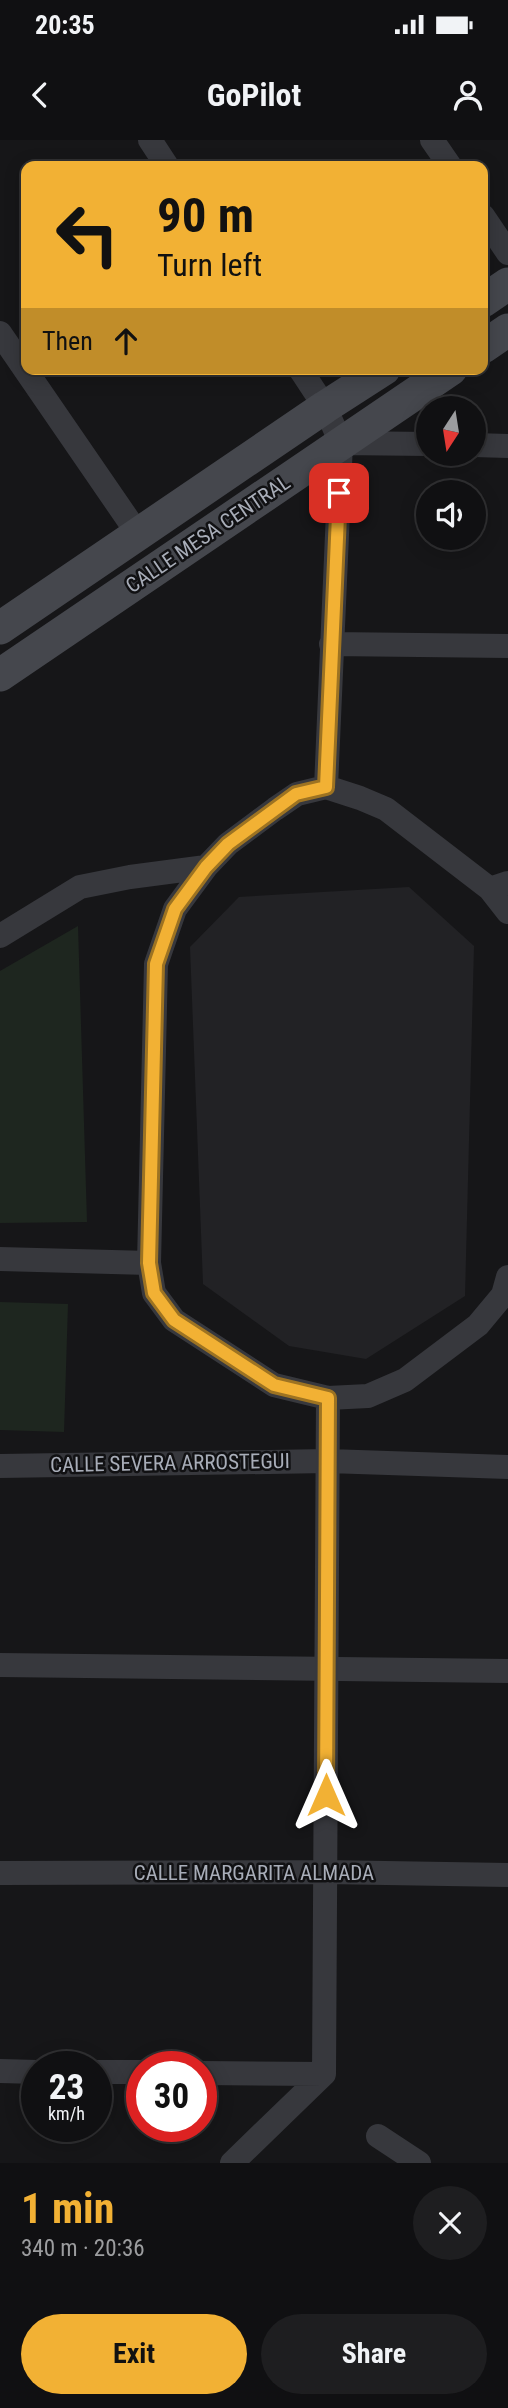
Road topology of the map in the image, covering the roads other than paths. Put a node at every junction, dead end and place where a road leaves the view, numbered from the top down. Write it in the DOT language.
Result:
graph roads {
  1 [pos="150,140"];
  2 [pos="432,140"];
  3 [pos="164,161"];
  4 [pos="447,161"];
  5 [pos="488,223"];
  6 [pos="508,253"];
  7 [pos="508,284"];
  8 [pos="488,298"];
  9 [pos="508,330"];
  10 [pos="0,333"];
  11 [pos="488,344"];
  12 [pos="21,364"];
  13 [pos="29,375"];
  14 [pos="304,375"];
  15 [pos="375,375"];
  16 [pos="442,375"];
  17 [pos="325,407"];
  18 [pos="341,443"];
  19 [pos="416,444"];
  20 [pos="486,445"];
  21 [pos="508,446"];
  22 [pos="138,534"];
  23 [pos="0,628"];
  24 [pos="331,644"];
  25 [pos="508,646"];
  26 [pos="0,675"];
  27 [pos="326,787"];
  28 [pos="206,867"];
  29 [pos="499,886"];
  30 [pos="508,912"];
  31 [pos="0,936"];
  32 [pos="0,1259"];
  33 [pos="149,1263"];
  34 [pos="508,1277"];
  35 [pos="328,1398"];
  36 [pos="328,1461"];
  37 [pos="0,1466"];
  38 [pos="508,1467"];
  39 [pos="0,1665"];
  40 [pos="326,1668"];
  41 [pos="508,1671"];
  42 [pos="325,1872"];
  43 [pos="0,1873"];
  44 [pos="508,1875"];
  45 [pos="0,2071"];
  46 [pos="21,2072"];
  47 [pos="217,2073"];
  48 [pos="324,2074"];
  49 [pos="378,2136"];
  50 [pos="232,2163"];
  51 [pos="419,2163"];
  1 -- 3 [label="street"];
  2 -- 4 [label="street"];
  5 -- 6 [label="street"];
  7 -- 8 [label="main road"];
  9 -- 11 [label="main road"];
  10 -- 12 [label="street"];
  13 -- 22 [label="street"];
  14 -- 17 [label="street"];
  15 -- 17 [label="main road, CALLE MESA CENTRAL"];
  16 -- 18 [label="main road, CALLE MESA CENTRAL"];
  17 -- 18 [label="street"];
  17 -- 22 [label="main road, CALLE MESA CENTRAL"];
  18 -- 19 [label="street"];
  18 -- 24 [label="street"];
  18 -- 26 [label="main road, CALLE MESA CENTRAL"];
  20 -- 21 [label="street"];
  22 -- 23 [label="main road, CALLE MESA CENTRAL"];
  24 -- 25 [label="street"];
  24 -- 27 [label="street"];
  27 -- 28 [label="street"];
  27 -- 29 [label="street"];
  28 -- 31 [label="street"];
  28 -- 33 [label="street"];
  29 -- 30 [label="street"];
  32 -- 33 [label="street"];
  33 -- 35 [label="street"];
  34 -- 35 [label="street"];
  35 -- 36 [label="street"];
  36 -- 37 [label="street, CALLE SEVERA ARROSTEGUI"];
  36 -- 38 [label="street, CALLE SEVERA ARROSTEGUI"];
  36 -- 40 [label="street"];
  39 -- 40 [label="street"];
  40 -- 41 [label="street"];
  40 -- 42 [label="street"];
  42 -- 43 [label="street, CALLE MARGARITA ALMADA"];
  42 -- 44 [label="street, CALLE MARGARITA ALMADA"];
  42 -- 48 [label="street"];
  45 -- 46 [label="street"];
  47 -- 48 [label="street"];
  48 -- 50 [label="street"];
  49 -- 51 [label="street"];
}
